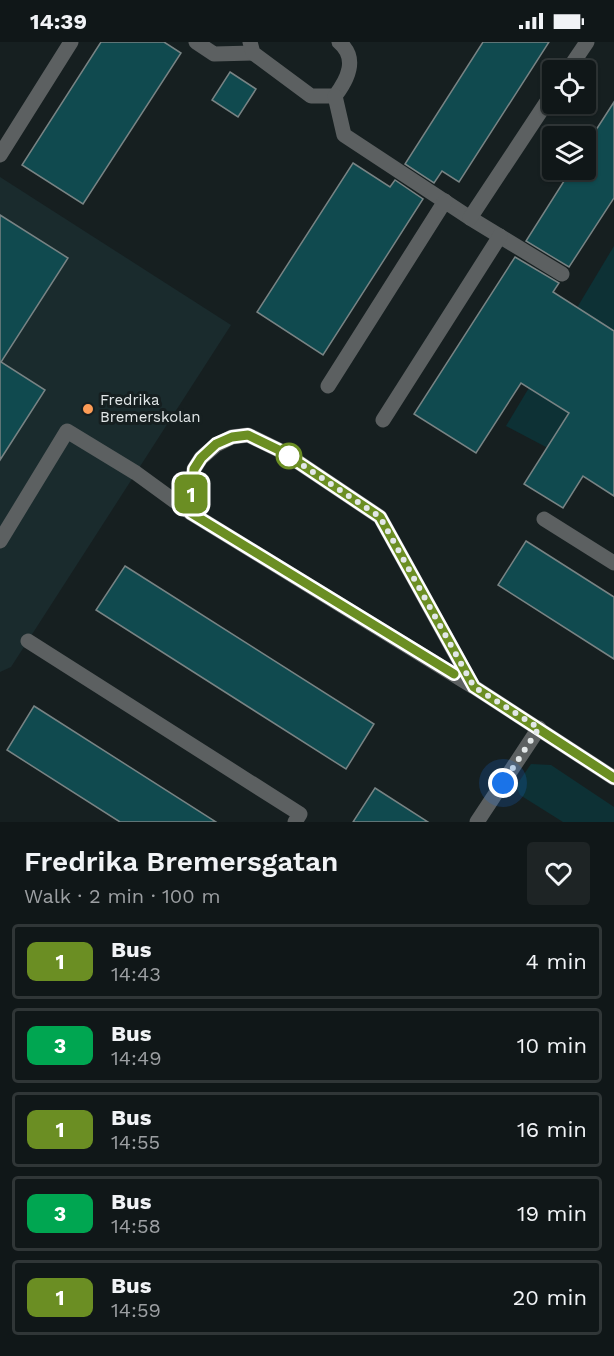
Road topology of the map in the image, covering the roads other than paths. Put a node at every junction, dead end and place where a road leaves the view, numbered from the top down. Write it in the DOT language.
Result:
graph roads {
  1 [pos="71,42"];
  2 [pos="196,42"];
  3 [pos="339,42"];
  4 [pos="586,42"];
  5 [pos="251,47"];
  6 [pos="574,60"];
  7 [pos="335,96"];
  8 [pos="542,109"];
  9 [pos="0,155"];
  10 [pos="445,201"];
  11 [pos="470,218"];
  12 [pos="500,236"];
  13 [pos="561,274"];
  14 [pos="328,386"];
  15 [pos="383,420"];
  16 [pos="191,513"];
  17 [pos="543,519"];
  18 [pos="0,541"];
  19 [pos="614,563"];
  20 [pos="28,641"];
  21 [pos="474,687"];
  22 [pos="539,728"];
  23 [pos="614,778"];
  24 [pos="295,822"];
  25 [pos="477,822"];
  1 -- 9 [label="street"];
  2 -- 5 [label="street"];
  3 -- 7 [label="street"];
  4 -- 6 [label="street"];
  5 -- 7 [label="street"];
  7 -- 10 [label="street"];
  8 -- 11 [label="street"];
  10 -- 11 [label="street"];
  10 -- 14 [label="street"];
  11 -- 12 [label="street"];
  12 -- 13 [label="street"];
  12 -- 15 [label="street"];
  16 -- 18 [label="street"];
  16 -- 21 [label="street"];
  16 -- 21 [label="street"];
  17 -- 19 [label="street"];
  20 -- 24 [label="street"];
  21 -- 22 [label="street"];
  22 -- 23 [label="street"];
  22 -- 25 [label="street"];
}
